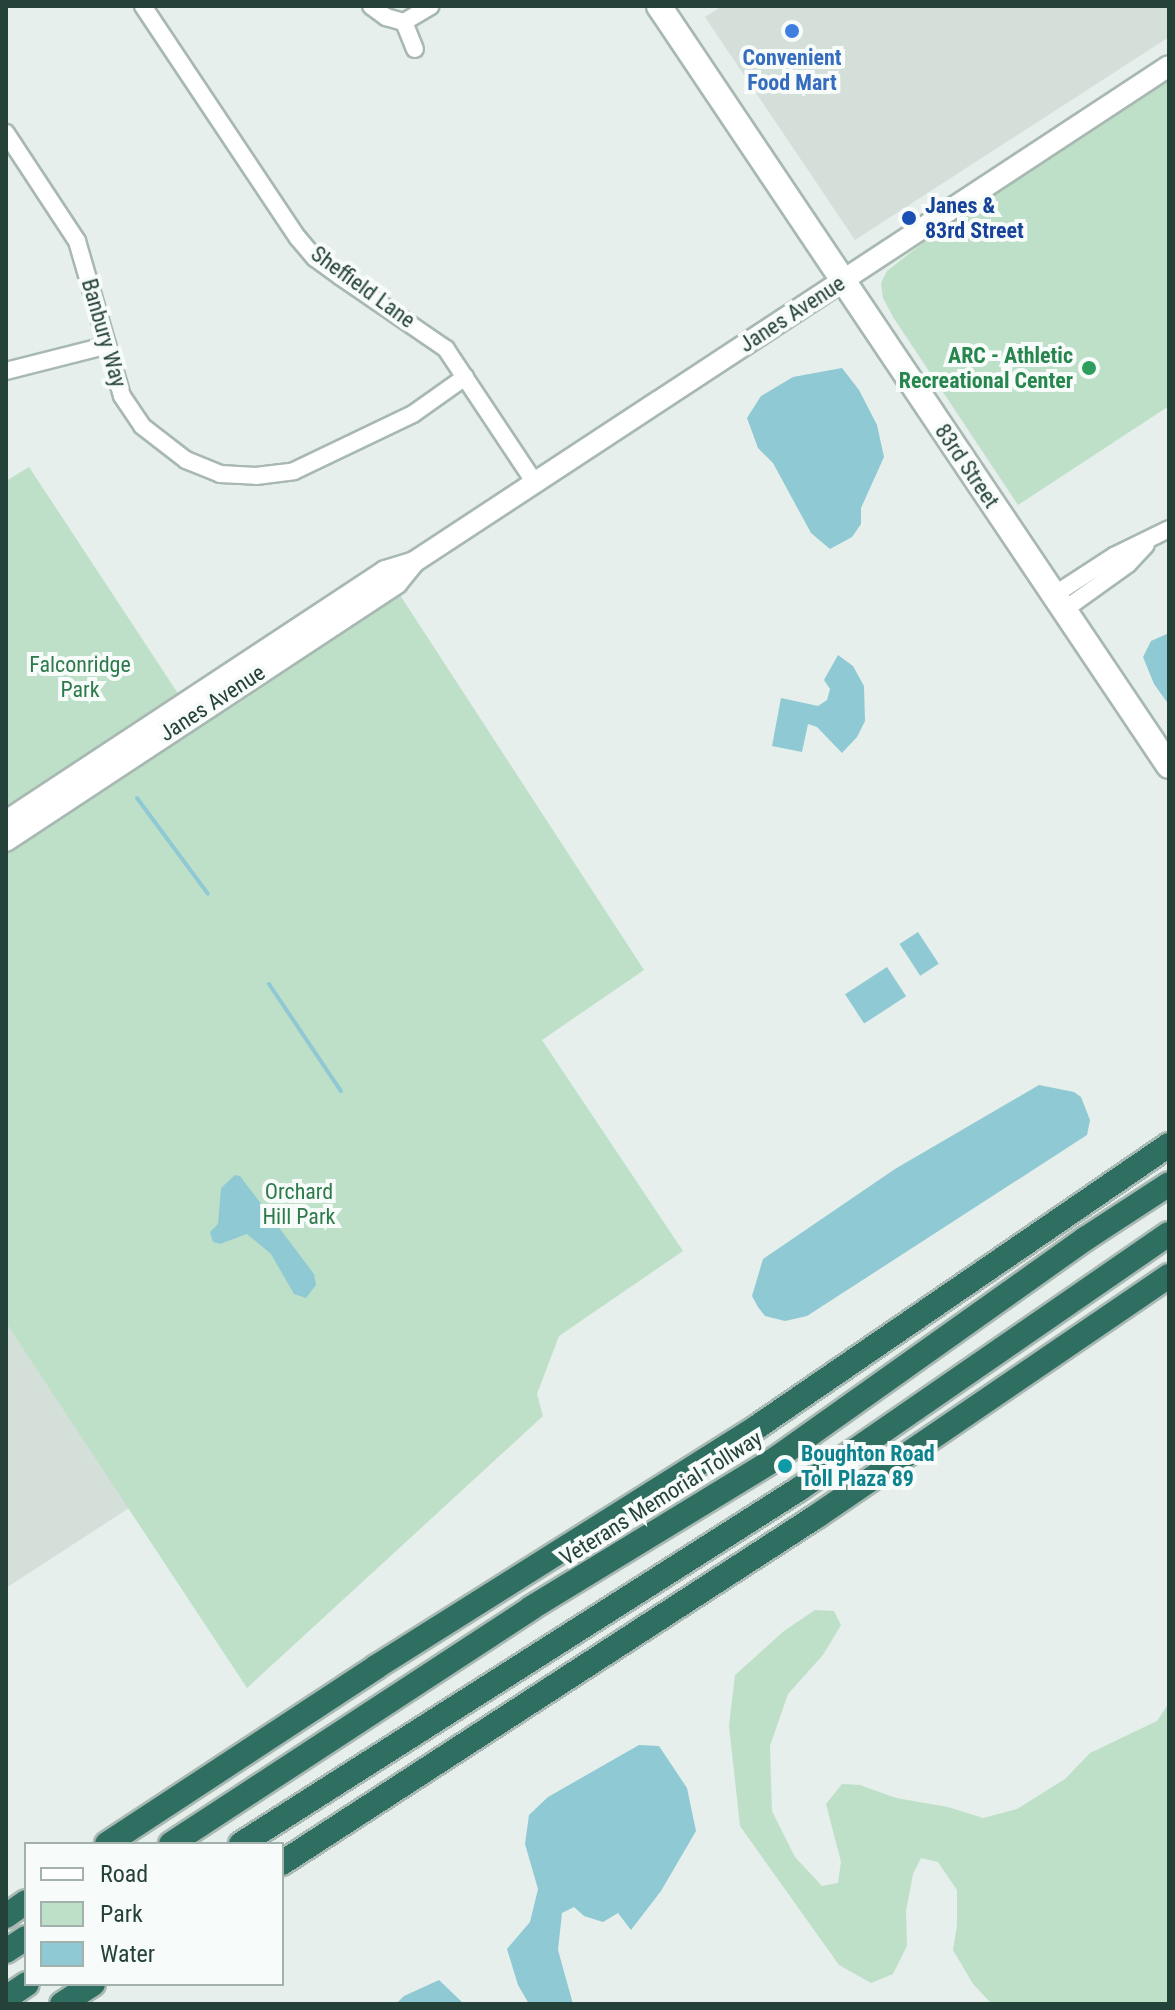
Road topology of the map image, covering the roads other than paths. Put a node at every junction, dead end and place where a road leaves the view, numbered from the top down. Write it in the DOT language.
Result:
graph roads {
  1 [pos="143,6"];
  2 [pos="371,6"];
  3 [pos="431,6"];
  4 [pos="659,6"];
  5 [pos="404,22"];
  6 [pos="415,49"];
  7 [pos="1169,66"];
  8 [pos="6,133"];
  9 [pos="843,280"];
  10 [pos="105,346"];
  11 [pos="6,371"];
  12 [pos="465,377"];
  13 [pos="535,483"];
  14 [pos="1169,529"];
  15 [pos="414,562"];
  16 [pos="1059,602"];
  17 [pos="1169,766"];
  18 [pos="6,821"];
  19 [pos="6,841"];
  20 [pos="1169,1145"];
  21 [pos="1169,1184"];
  22 [pos="1169,1234"];
  23 [pos="1169,1276"];
  24 [pos="110,1842"];
  25 [pos="174,1842"];
  26 [pos="244,1842"];
  27 [pos="284,1862"];
  28 [pos="24,1893"];
  29 [pos="24,1903"];
  30 [pos="6,1904"];
  31 [pos="6,1916"];
  32 [pos="24,1939"];
  33 [pos="6,1951"];
  34 [pos="24,1986"];
  35 [pos="90,1986"];
  36 [pos="6,1998"];
  37 [pos="62,2004"];
  1 -- 12 [label="street, Sheffield Lane"];
  2 -- 5 [label="street"];
  3 -- 5 [label="street"];
  4 -- 9 [label="main road, 83rd Street"];
  5 -- 6 [label="street"];
  7 -- 9 [label="street, Janes Avenue"];
  8 -- 10 [label="street, Banbury Way"];
  9 -- 13 [label="street, Janes Avenue"];
  9 -- 16 [label="main road, 83rd Street"];
  10 -- 11 [label="street"];
  10 -- 12 [label="street, Banbury Way"];
  12 -- 13 [label="street, Sheffield Lane"];
  13 -- 15 [label="street, Janes Avenue"];
  14 -- 16 [label="street"];
  15 -- 18 [label="street, Janes Avenue"];
  15 -- 19 [label="street, Janes Avenue"];
  16 -- 17 [label="main road, 83rd Street"];
  20 -- 24 [label="highway"];
  21 -- 25 [label="highway, Veterans Memorial Tollway"];
  22 -- 26 [label="highway"];
  23 -- 27 [label="highway"];
  28 -- 30 [label="highway"];
  29 -- 31 [label="highway"];
  32 -- 33 [label="highway"];
  34 -- 36 [label="highway"];
  35 -- 37 [label="highway"];
}
